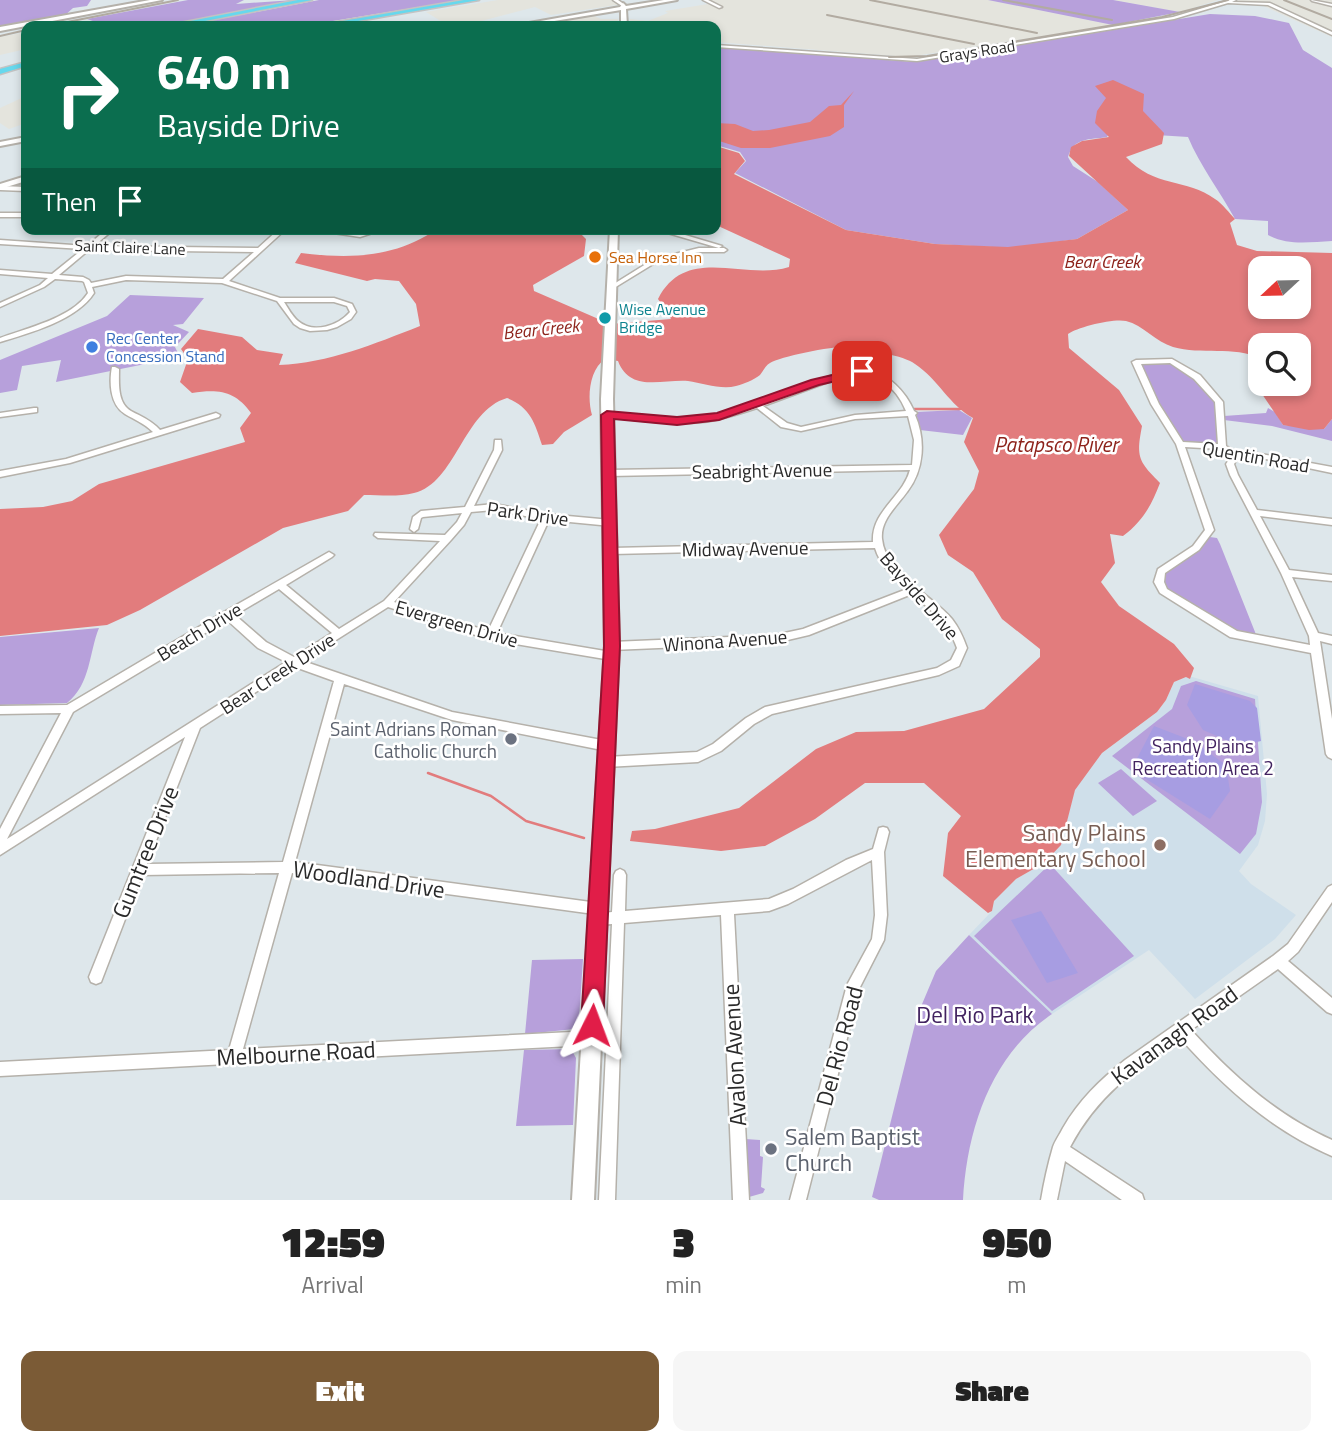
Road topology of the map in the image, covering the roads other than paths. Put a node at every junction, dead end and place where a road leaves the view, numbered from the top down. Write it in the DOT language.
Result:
graph roads {
  1 [pos="159,0"];
  2 [pos="309,0"];
  3 [pos="476,0"];
  4 [pos="615,0"];
  5 [pos="659,0"];
  6 [pos="674,0"];
  7 [pos="705,0"];
  8 [pos="1313,0"];
  9 [pos="1232,1"];
  10 [pos="1332,5"];
  11 [pos="720,7"];
  12 [pos="623,9"];
  13 [pos="44,21"];
  14 [pos="196,21"];
  15 [pos="348,21"];
  16 [pos="537,21"];
  17 [pos="540,21"];
  18 [pos="624,21"];
  19 [pos="21,25"];
  20 [pos="0,29"];
  21 [pos="1332,34"];
  22 [pos="721,46"];
  23 [pos="21,66"];
  24 [pos="0,72"];
  25 [pos="21,141"];
  26 [pos="0,144"];
  27 [pos="21,178"];
  28 [pos="1,185"];
  29 [pos="21,187"];
  30 [pos="0,215"];
  31 [pos="21,215"];
  32 [pos="104,235"];
  33 [pos="276,235"];
  34 [pos="614,235"];
  35 [pos="676,235"];
  36 [pos="0,242"];
  37 [pos="89,247"];
  38 [pos="260,250"];
  39 [pos="0,274"];
  40 [pos="53,277"];
  41 [pos="225,281"];
  42 [pos="90,285"];
  43 [pos="612,287"];
  44 [pos="279,299"];
  45 [pos="0,305"];
  46 [pos="0,340"];
  47 [pos="116,369"];
  48 [pos="757,405"];
  49 [pos="34,410"];
  50 [pos="913,413"];
  51 [pos="0,415"];
  52 [pos="216,415"];
  53 [pos="607,415"];
  54 [pos="159,433"];
  55 [pos="498,442"];
  56 [pos="1180,444"];
  57 [pos="1222,447"];
  58 [pos="1236,456"];
  59 [pos="915,467"];
  60 [pos="1332,470"];
  61 [pos="609,473"];
  62 [pos="0,474"];
  63 [pos="471,507"];
  64 [pos="1255,513"];
  65 [pos="546,517"];
  66 [pos="1332,522"];
  67 [pos="611,523"];
  68 [pos="414,529"];
  69 [pos="378,535"];
  70 [pos="448,538"];
  71 [pos="877,545"];
  72 [pos="612,551"];
  73 [pos="330,555"];
  74 [pos="1286,573"];
  75 [pos="1332,578"];
  76 [pos="279,584"];
  77 [pos="914,590"];
  78 [pos="387,603"];
  79 [pos="227,614"];
  80 [pos="338,633"];
  81 [pos="491,636"];
  82 [pos="1314,636"];
  83 [pos="1332,640"];
  84 [pos="1317,650"];
  85 [pos="612,651"];
  86 [pos="294,662"];
  87 [pos="340,679"];
  88 [pos="69,709"];
  89 [pos="0,710"];
  90 [pos="1329,712"];
  91 [pos="195,727"];
  92 [pos="606,754"];
  93 [pos="1332,754"];
  94 [pos="883,832"];
  95 [pos="0,841"];
  96 [pos="0,850"];
  97 [pos="878,852"];
  98 [pos="287,867"];
  99 [pos="138,870"];
  100 [pos="620,875"];
  101 [pos="1332,891"];
  102 [pos="727,911"];
  103 [pos="598,914"];
  104 [pos="619,918"];
  105 [pos="1278,961"];
  106 [pos="96,976"];
  107 [pos="1332,1007"];
  108 [pos="1181,1029"];
  109 [pos="591,1038"];
  110 [pos="234,1056"];
  111 [pos="0,1069"];
  112 [pos="1332,1148"];
  113 [pos="1060,1149"];
  114 [pos="583,1200"];
  115 [pos="607,1200"];
  116 [pos="741,1200"];
  117 [pos="798,1200"];
  118 [pos="1049,1200"];
  119 [pos="1136,1200"];
  1 -- 13 [label="main road"];
  2 -- 14 [label="highway"];
  3 -- 15 [label="highway"];
  4 -- 12 [label="street"];
  5 -- 12 [label="main road"];
  6 -- 12 [label="main road"];
  7 -- 11 [label="street"];
  8 -- 10 [label="street"];
  9 -- 21 [label="street, Grays Road"];
  9 -- 22 [label="street, Grays Road"];
  12 -- 16 [label="main road"];
  12 -- 17 [label="main road"];
  12 -- 18 [label="main road"];
  19 -- 20 [label="main road"];
  23 -- 24 [label="highway"];
  25 -- 26 [label="main road"];
  27 -- 28 [label="main road"];
  28 -- 29 [label="street"];
  30 -- 31 [label="street"];
  32 -- 37 [label="street"];
  33 -- 38 [label="street"];
  34 -- 43 [label="main road"];
  35 -- 43 [label="street"];
  36 -- 37 [label="street, Saint Claire Lane"];
  37 -- 38 [label="street, Saint Claire Lane"];
  37 -- 40 [label="street"];
  38 -- 41 [label="street"];
  39 -- 40 [label="street"];
  40 -- 42 [label="street"];
  40 -- 45 [label="street"];
  41 -- 42 [label="street"];
  41 -- 44 [label="street"];
  42 -- 46 [label="street"];
  43 -- 53 [label="main road"];
  44 -- 44 [label="street"];
  47 -- 54 [label="street"];
  48 -- 50 [label="street"];
  48 -- 50 [label="street"];
  48 -- 53 [label="street"];
  49 -- 51 [label="street"];
  50 -- 59 [label="street, Bayside Drive"];
  52 -- 54 [label="street"];
  53 -- 61 [label="main road"];
  54 -- 62 [label="street"];
  55 -- 63 [label="street, Bear Creek Drive"];
  56 -- 57 [label="street, Quentin Road"];
  56 -- 57 [label="street"];
  56 -- 84 [label="street"];
  57 -- 58 [label="street, Quentin Road"];
  58 -- 60 [label="street, Quentin Road"];
  58 -- 64 [label="street"];
  59 -- 61 [label="street, Seabright Avenue"];
  59 -- 71 [label="street, Bayside Drive"];
  61 -- 67 [label="main road"];
  63 -- 65 [label="street, Park Drive"];
  63 -- 68 [label="street, Park Drive"];
  63 -- 70 [label="street, Bear Creek Drive"];
  64 -- 66 [label="street"];
  64 -- 74 [label="street"];
  65 -- 67 [label="street, Park Drive"];
  65 -- 81 [label="street"];
  67 -- 72 [label="main road"];
  69 -- 70 [label="street"];
  70 -- 78 [label="street, Bear Creek Drive"];
  71 -- 72 [label="street, Midway Avenue"];
  71 -- 77 [label="street, Bayside Drive"];
  72 -- 85 [label="main road"];
  73 -- 76 [label="street, Beach Drive"];
  74 -- 75 [label="street"];
  74 -- 82 [label="street"];
  76 -- 79 [label="street, Beach Drive"];
  76 -- 80 [label="street"];
  77 -- 85 [label="street, Winona Avenue"];
  77 -- 92 [label="street, Bayside Drive"];
  78 -- 80 [label="street, Bear Creek Drive"];
  78 -- 81 [label="street, Evergreen Drive"];
  79 -- 86 [label="street, Bayside Drive"];
  79 -- 88 [label="street, Beach Drive"];
  80 -- 86 [label="street, Bear Creek Drive"];
  81 -- 85 [label="street, Evergreen Drive"];
  82 -- 83 [label="street"];
  82 -- 84 [label="street"];
  84 -- 90 [label="street"];
  85 -- 92 [label="main road"];
  86 -- 87 [label="street, Bayside Drive"];
  86 -- 91 [label="street, Bear Creek Drive"];
  87 -- 92 [label="street, Bayside Drive"];
  87 -- 98 [label="street"];
  88 -- 89 [label="street"];
  88 -- 95 [label="street"];
  90 -- 93 [label="street"];
  91 -- 96 [label="street, Bear Creek Drive"];
  91 -- 99 [label="street, Gumtree Drive"];
  92 -- 103 [label="main road"];
  94 -- 97 [label="street, Del Rio Road"];
  97 -- 102 [label="street, Woodland Drive"];
  97 -- 117 [label="street, Del Rio Road"];
  98 -- 99 [label="street, Woodland Drive"];
  98 -- 103 [label="street, Woodland Drive"];
  98 -- 110 [label="street"];
  99 -- 106 [label="street, Gumtree Drive"];
  100 -- 104 [label="street"];
  101 -- 105 [label="street, Kavanagh Road"];
  102 -- 104 [label="street, Woodland Drive"];
  102 -- 116 [label="street, Avalon Avenue"];
  103 -- 104 [label="street, Woodland Drive"];
  103 -- 109 [label="main road"];
  104 -- 115 [label="street"];
  105 -- 107 [label="street"];
  105 -- 108 [label="street, Kavanagh Road"];
  108 -- 112 [label="street"];
  108 -- 113 [label="street, Kavanagh Road"];
  109 -- 110 [label="street, Melbourne Road"];
  109 -- 114 [label="main road"];
  110 -- 111 [label="street, Melbourne Road"];
  113 -- 118 [label="street, Kavanagh Road"];
  113 -- 119 [label="street"];
}
